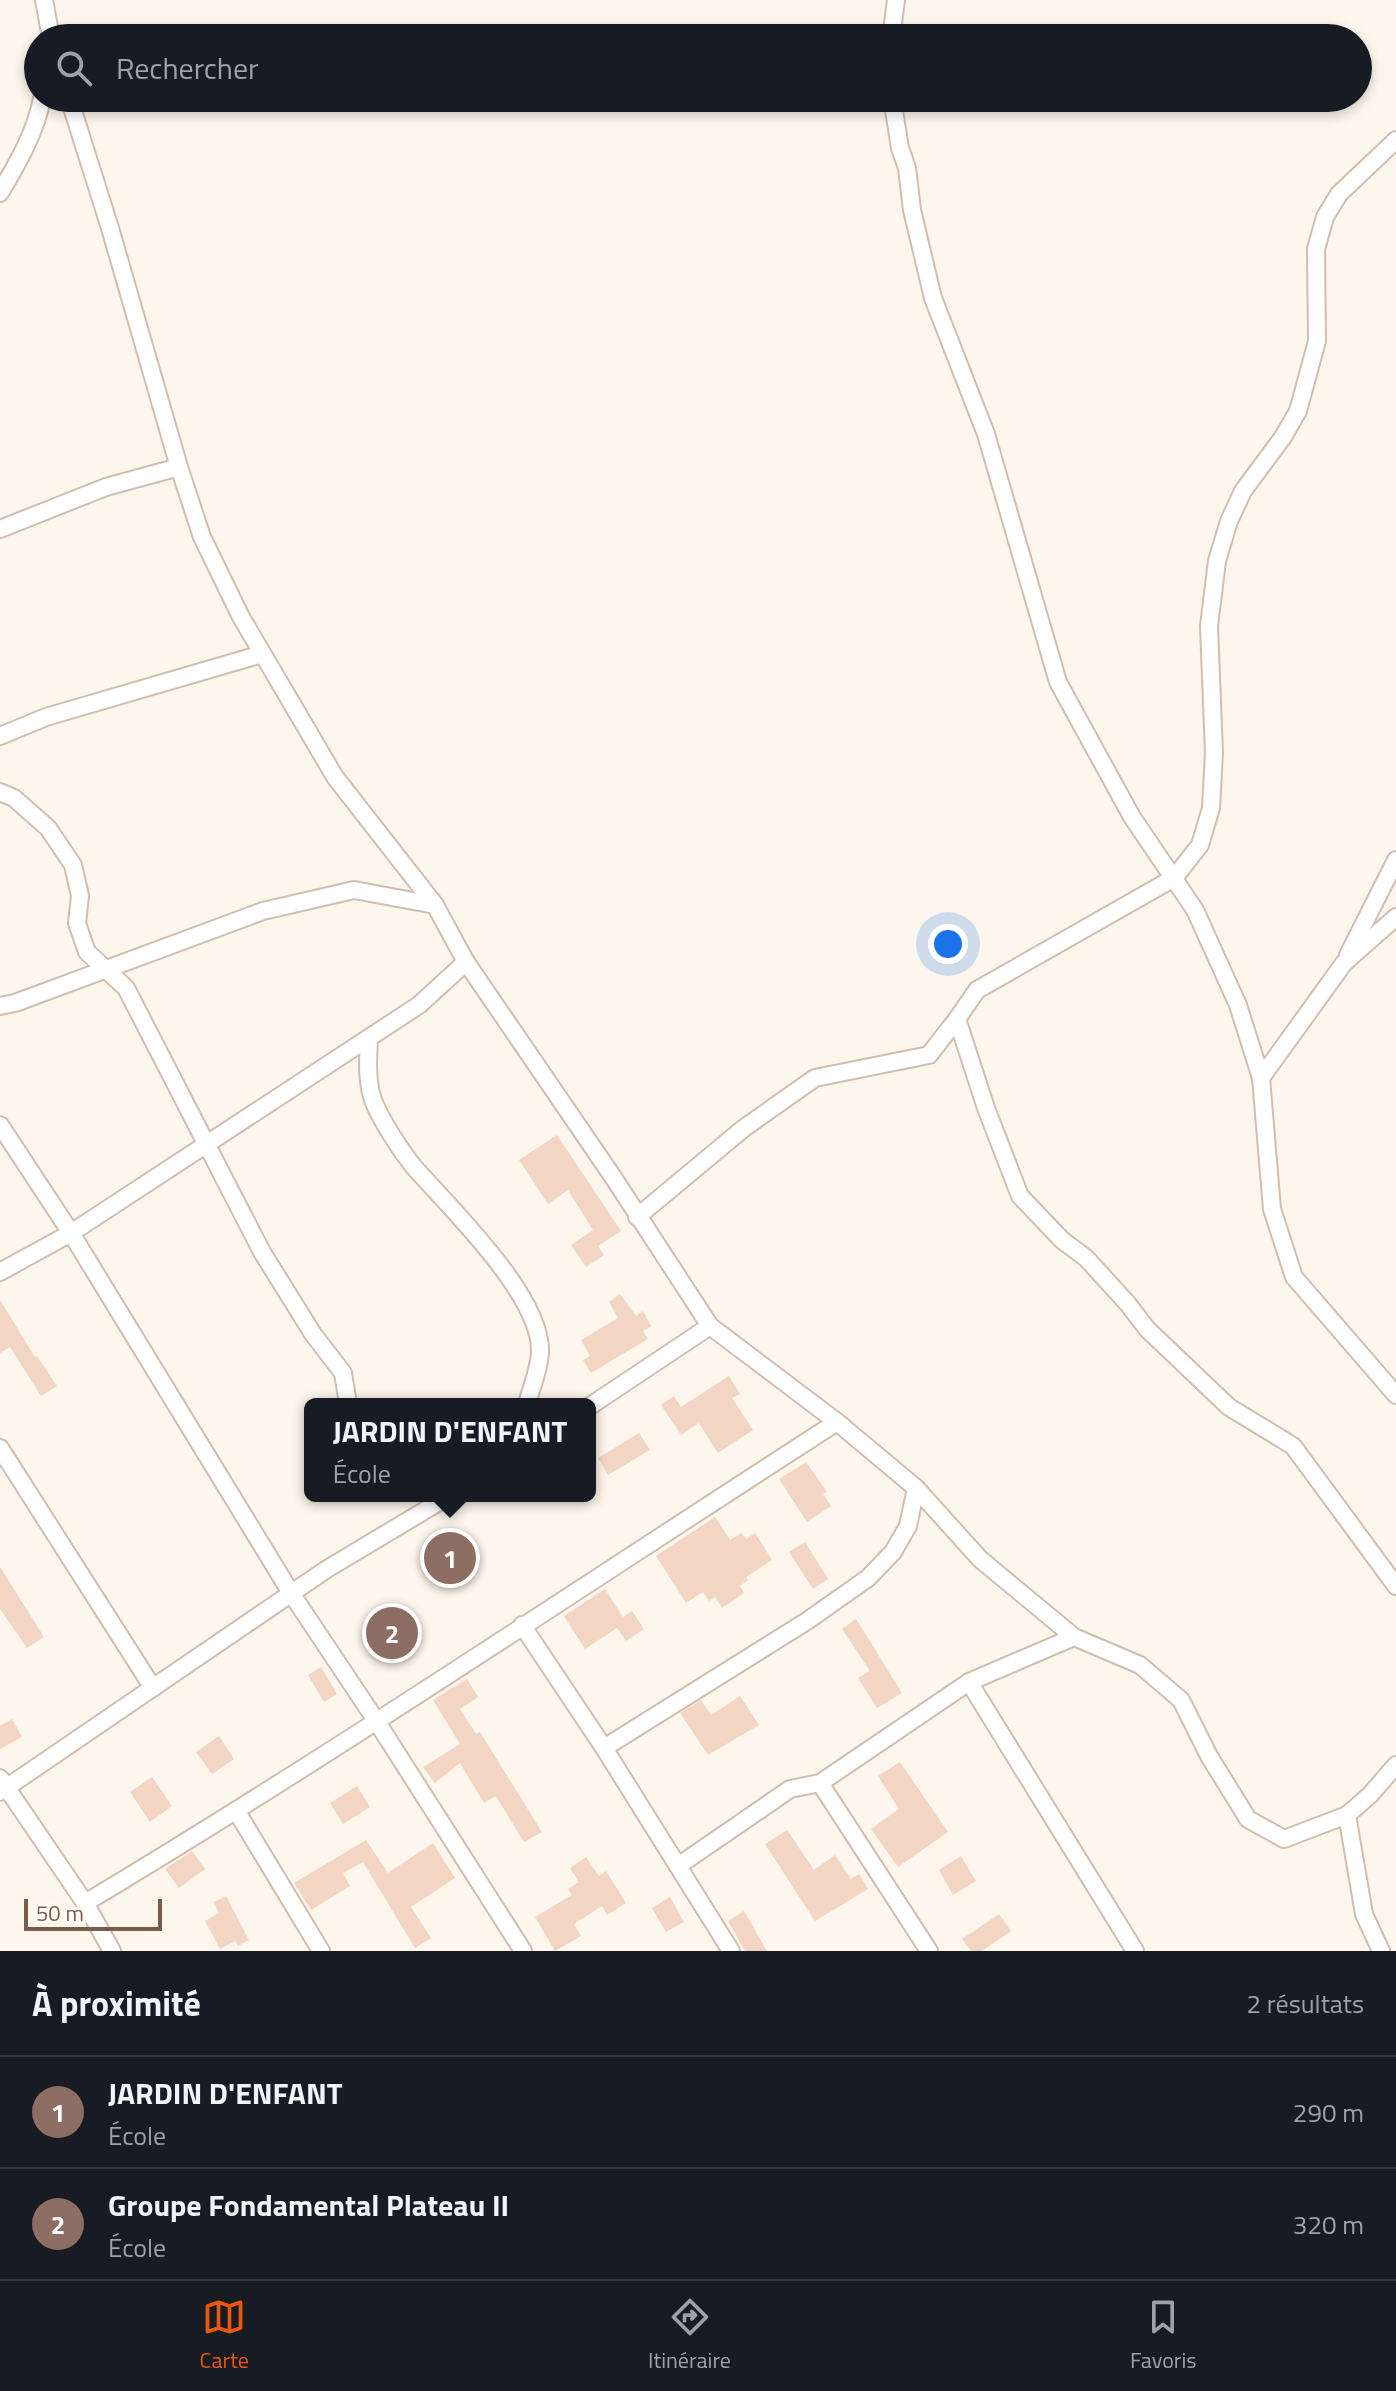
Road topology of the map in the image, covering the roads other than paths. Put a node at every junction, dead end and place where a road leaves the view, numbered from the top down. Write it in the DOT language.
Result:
graph roads {
  1 [pos="44,0"];
  2 [pos="896,0"];
  3 [pos="48,24"];
  4 [pos="893,24"];
  5 [pos="39,112"];
  6 [pos="73,112"];
  7 [pos="894,112"];
  8 [pos="1396,140"];
  9 [pos="0,193"];
  10 [pos="179,467"];
  11 [pos="0,529"];
  12 [pos="262,654"];
  13 [pos="0,736"];
  14 [pos="0,792"];
  15 [pos="1396,860"];
  16 [pos="1174,878"];
  17 [pos="435,905"];
  18 [pos="1396,917"];
  19 [pos="466,962"];
  20 [pos="1344,963"];
  21 [pos="104,968"];
  22 [pos="0,1006"];
  23 [pos="957,1019"];
  24 [pos="369,1038"];
  25 [pos="1261,1078"];
  26 [pos="0,1125"];
  27 [pos="205,1147"];
  28 [pos="637,1217"];
  29 [pos="71,1233"];
  30 [pos="0,1272"];
  31 [pos="710,1326"];
  32 [pos="1396,1395"];
  33 [pos="347,1398"];
  34 [pos="528,1398"];
  35 [pos="596,1402"];
  36 [pos="837,1422"];
  37 [pos="0,1448"];
  38 [pos="916,1488"];
  39 [pos="435,1502"];
  40 [pos="1396,1586"];
  41 [pos="291,1593"];
  42 [pos="522,1625"];
  43 [pos="1074,1637"];
  44 [pos="969,1682"];
  45 [pos="153,1688"];
  46 [pos="377,1722"];
  47 [pos="604,1748"];
  48 [pos="1396,1765"];
  49 [pos="820,1783"];
  50 [pos="2,1786"];
  51 [pos="237,1812"];
  52 [pos="1347,1815"];
  53 [pos="678,1866"];
  54 [pos="85,1903"];
  55 [pos="112,1951"];
  56 [pos="321,1951"];
  57 [pos="523,1951"];
  58 [pos="731,1951"];
  59 [pos="929,1951"];
  60 [pos="1135,1951"];
  61 [pos="1381,1951"];
  1 -- 3 [label="street"];
  2 -- 4 [label="street"];
  5 -- 9 [label="street"];
  6 -- 10 [label="street"];
  7 -- 16 [label="street"];
  8 -- 16 [label="street"];
  10 -- 11 [label="street"];
  10 -- 12 [label="street"];
  12 -- 13 [label="street"];
  12 -- 17 [label="street"];
  14 -- 21 [label="street"];
  15 -- 20 [label="street"];
  16 -- 23 [label="street"];
  16 -- 25 [label="street"];
  17 -- 19 [label="street"];
  17 -- 21 [label="street"];
  18 -- 20 [label="street"];
  19 -- 24 [label="street"];
  19 -- 28 [label="street"];
  20 -- 25 [label="street"];
  21 -- 22 [label="street"];
  21 -- 27 [label="street"];
  23 -- 28 [label="street"];
  23 -- 40 [label="street"];
  24 -- 27 [label="street"];
  24 -- 34 [label="street"];
  25 -- 32 [label="street"];
  26 -- 29 [label="street"];
  27 -- 29 [label="street"];
  27 -- 33 [label="street"];
  28 -- 31 [label="street"];
  29 -- 30 [label="street"];
  29 -- 41 [label="street"];
  31 -- 35 [label="street"];
  31 -- 36 [label="street"];
  36 -- 38 [label="street"];
  36 -- 42 [label="street"];
  37 -- 45 [label="street"];
  38 -- 43 [label="street"];
  38 -- 47 [label="street"];
  39 -- 41 [label="street"];
  41 -- 45 [label="street"];
  41 -- 46 [label="street"];
  42 -- 46 [label="street"];
  42 -- 47 [label="street"];
  43 -- 44 [label="street"];
  43 -- 52 [label="street"];
  44 -- 49 [label="street"];
  44 -- 60 [label="street"];
  45 -- 50 [label="street"];
  46 -- 51 [label="street"];
  46 -- 57 [label="street"];
  47 -- 53 [label="street"];
  48 -- 52 [label="street"];
  49 -- 53 [label="street"];
  49 -- 59 [label="street"];
  50 -- 54 [label="street"];
  51 -- 54 [label="street"];
  51 -- 56 [label="street"];
  52 -- 61 [label="street"];
  53 -- 58 [label="street"];
  54 -- 55 [label="street"];
}
